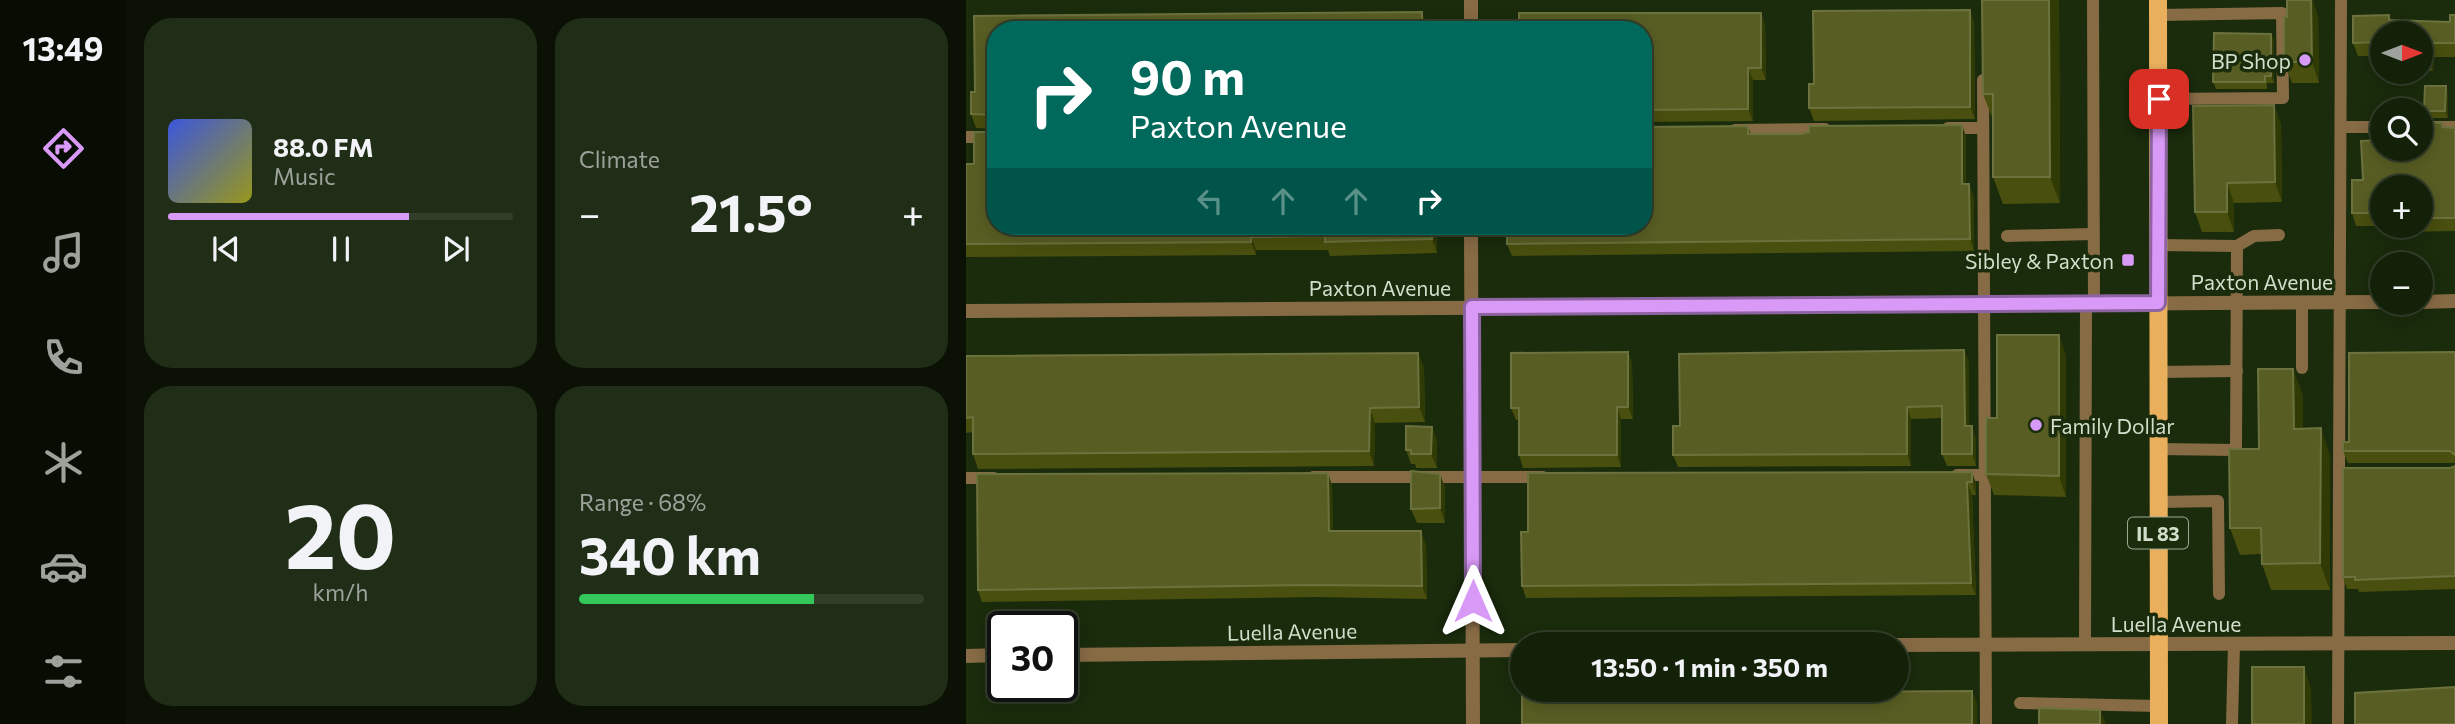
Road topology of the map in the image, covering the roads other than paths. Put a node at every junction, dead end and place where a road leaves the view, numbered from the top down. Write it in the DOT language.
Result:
graph roads {
  1 [pos="1471,0"];
  2 [pos="2093,0"];
  3 [pos="2341,0"];
  4 [pos="2158,7"];
  5 [pos="1471,21"];
  6 [pos="1983,64"];
  7 [pos="2159,99"];
  8 [pos="2341,127"];
  9 [pos="2370,127"];
  10 [pos="2433,127"];
  11 [pos="2455,127"];
  12 [pos="1929,128"];
  13 [pos="1983,128"];
  14 [pos="1834,129"];
  15 [pos="1725,130"];
  16 [pos="966,137"];
  17 [pos="987,137"];
  18 [pos="2093,234"];
  19 [pos="1471,235"];
  20 [pos="2279,235"];
  21 [pos="2007,236"];
  22 [pos="2158,245"];
  23 [pos="2237,246"];
  24 [pos="2455,301"];
  25 [pos="2302,302"];
  26 [pos="2341,302"];
  27 [pos="2370,302"];
  28 [pos="2433,302"];
  29 [pos="2090,303"];
  30 [pos="2158,303"];
  31 [pos="2237,303"];
  32 [pos="1984,304"];
  33 [pos="1472,307"];
  34 [pos="966,311"];
  35 [pos="2302,368"];
  36 [pos="2237,371"];
  37 [pos="2158,372"];
  38 [pos="2158,449"];
  39 [pos="1943,475"];
  40 [pos="1985,475"];
  41 [pos="1294,477"];
  42 [pos="1472,477"];
  43 [pos="1555,477"];
  44 [pos="966,478"];
  45 [pos="1007,478"];
  46 [pos="2158,502"];
  47 [pos="2219,594"];
  48 [pos="2338,643"];
  49 [pos="2455,643"];
  50 [pos="2234,644"];
  51 [pos="1909,645"];
  52 [pos="1986,645"];
  53 [pos="2085,645"];
  54 [pos="2159,645"];
  55 [pos="1473,650"];
  56 [pos="1510,650"];
  57 [pos="987,655"];
  58 [pos="1078,655"];
  59 [pos="966,656"];
  60 [pos="2020,703"];
  61 [pos="2159,715"];
  62 [pos="1473,724"];
  63 [pos="1986,724"];
  64 [pos="2232,724"];
  65 [pos="2338,724"];
  1 -- 5 [label="street"];
  2 -- 18 [label="lane"];
  3 -- 8 [label="lane"];
  4 -- 7 [label="main road, IL 83"];
  4 -- 7 [label="lane"];
  6 -- 13 [label="lane"];
  7 -- 22 [label="main road, IL 83"];
  8 -- 9 [label="lane"];
  8 -- 26 [label="lane"];
  10 -- 11 [label="lane"];
  12 -- 13 [label="lane"];
  13 -- 32 [label="lane"];
  14 -- 15 [label="lane"];
  16 -- 17 [label="lane"];
  18 -- 21 [label="lane"];
  18 -- 29 [label="lane"];
  19 -- 33 [label="street"];
  20 -- 23 [label="lane"];
  22 -- 23 [label="lane"];
  22 -- 30 [label="main road, IL 83"];
  23 -- 31 [label="lane"];
  24 -- 28 [label="street"];
  25 -- 26 [label="street, Paxton Avenue"];
  25 -- 31 [label="street, Paxton Avenue"];
  25 -- 35 [label="lane"];
  26 -- 27 [label="street, Paxton Avenue"];
  26 -- 48 [label="lane"];
  29 -- 30 [label="street, Paxton Avenue"];
  29 -- 32 [label="street, Paxton Avenue"];
  29 -- 53 [label="lane"];
  30 -- 31 [label="street, Paxton Avenue"];
  30 -- 37 [label="main road, IL 83"];
  31 -- 36 [label="lane"];
  32 -- 33 [label="street, Paxton Avenue"];
  32 -- 40 [label="lane"];
  33 -- 34 [label="street, Paxton Avenue"];
  33 -- 42 [label="street"];
  36 -- 37 [label="lane"];
  36 -- 38 [label="lane"];
  37 -- 38 [label="main road, IL 83"];
  38 -- 46 [label="main road, IL 83"];
  39 -- 40 [label="lane"];
  40 -- 52 [label="lane"];
  41 -- 42 [label="lane"];
  42 -- 43 [label="lane"];
  42 -- 55 [label="street"];
  44 -- 45 [label="lane"];
  46 -- 47 [label="lane"];
  46 -- 54 [label="main road, IL 83"];
  48 -- 49 [label="street, Luella Avenue"];
  48 -- 50 [label="street, Luella Avenue"];
  48 -- 65 [label="lane"];
  50 -- 54 [label="street, Luella Avenue"];
  50 -- 64 [label="lane"];
  51 -- 52 [label="street, Luella Avenue"];
  52 -- 53 [label="street, Luella Avenue"];
  52 -- 63 [label="lane"];
  53 -- 54 [label="street, Luella Avenue"];
  54 -- 61 [label="main road, IL 83"];
  55 -- 56 [label="street, Luella Avenue"];
  55 -- 58 [label="street, Luella Avenue"];
  55 -- 62 [label="street"];
  57 -- 59 [label="street"];
  60 -- 61 [label="lane"];
}
